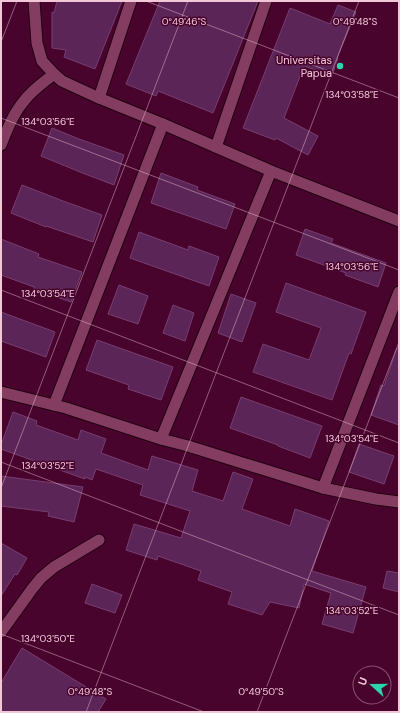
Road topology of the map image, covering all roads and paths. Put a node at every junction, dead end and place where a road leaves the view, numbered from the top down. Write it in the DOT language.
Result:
graph roads {
  1 [pos="34,1"];
  2 [pos="131,1"];
  3 [pos="266,1"];
  4 [pos="54,74"];
  5 [pos="99,98"];
  6 [pos="162,124"];
  7 [pos="1,145"];
  8 [pos="216,147"];
  9 [pos="272,171"];
  10 [pos="399,221"];
  11 [pos="399,292"];
  12 [pos="1,392"];
  13 [pos="54,405"];
  14 [pos="161,439"];
  15 [pos="323,488"];
  16 [pos="399,502"];
  17 [pos="99,540"];
  18 [pos="1,632"];
  1 -- 4 [label="street"];
  2 -- 5 [label="street"];
  3 -- 8 [label="street"];
  4 -- 5 [label="street"];
  4 -- 7 [label="street"];
  5 -- 6 [label="street"];
  6 -- 8 [label="street"];
  6 -- 13 [label="street"];
  8 -- 9 [label="street"];
  9 -- 10 [label="street"];
  9 -- 14 [label="street"];
  11 -- 15 [label="street"];
  12 -- 13 [label="street"];
  13 -- 14 [label="street"];
  14 -- 15 [label="street"];
  15 -- 16 [label="street"];
  17 -- 18 [label="street"];
}
